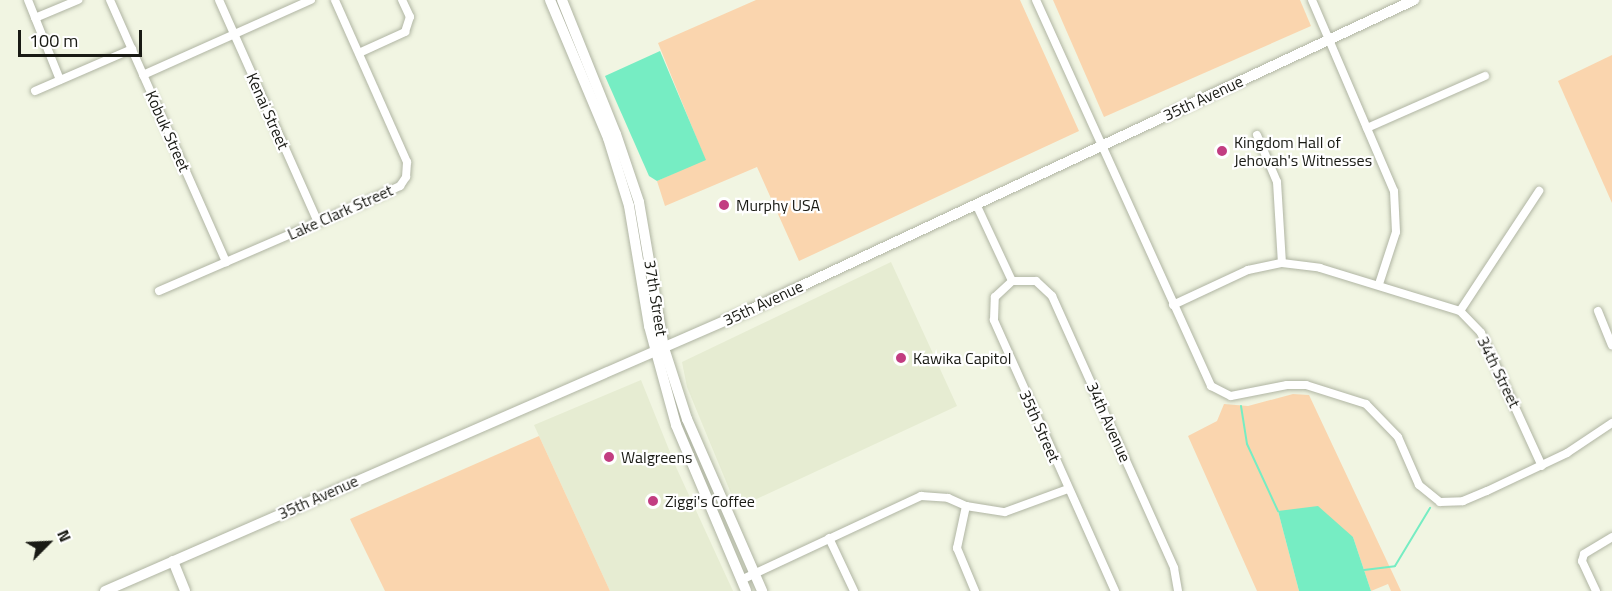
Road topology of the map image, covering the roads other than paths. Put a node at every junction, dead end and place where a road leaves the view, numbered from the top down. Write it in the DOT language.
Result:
graph roads {
  1 [pos="28,0"];
  2 [pos="78,0"];
  3 [pos="110,0"];
  4 [pos="219,0"];
  5 [pos="311,0"];
  6 [pos="335,0"];
  7 [pos="402,0"];
  8 [pos="550,0"];
  9 [pos="561,0"];
  10 [pos="1036,0"];
  11 [pos="1312,0"];
  12 [pos="1414,0"];
  13 [pos="35,18"];
  14 [pos="234,34"];
  15 [pos="1330,40"];
  16 [pos="132,49"];
  17 [pos="359,53"];
  18 [pos="143,75"];
  19 [pos="1485,76"];
  20 [pos="60,80"];
  21 [pos="35,91"];
  22 [pos="1367,128"];
  23 [pos="1257,135"];
  24 [pos="1100,145"];
  25 [pos="1539,191"];
  26 [pos="976,204"];
  27 [pos="318,222"];
  28 [pos="226,262"];
  29 [pos="1282,263"];
  30 [pos="1012,281"];
  31 [pos="1379,284"];
  32 [pos="159,291"];
  33 [pos="1173,305"];
  34 [pos="1460,311"];
  35 [pos="1598,311"];
  36 [pos="1612,345"];
  37 [pos="660,350"];
  38 [pos="1612,423"];
  39 [pos="1542,466"];
  40 [pos="1068,489"];
  41 [pos="966,506"];
  42 [pos="1612,537"];
  43 [pos="829,538"];
  44 [pos="173,561"];
  45 [pos="754,574"];
  46 [pos="741,580"];
  47 [pos="105,591"];
  48 [pos="185,591"];
  49 [pos="746,591"];
  50 [pos="762,591"];
  51 [pos="854,591"];
  52 [pos="975,591"];
  53 [pos="1115,591"];
  54 [pos="1178,591"];
  55 [pos="1596,591"];
  1 -- 13 [label="street"];
  2 -- 13 [label="street"];
  3 -- 16 [label="street, Kobuk Street"];
  4 -- 14 [label="street, Kenai Street"];
  5 -- 14 [label="street"];
  6 -- 17 [label="street, Lake Clark Street"];
  7 -- 17 [label="street"];
  8 -- 37 [label="main road, 37th Street"];
  9 -- 37 [label="main road, 37th Street"];
  10 -- 24 [label="street"];
  11 -- 15 [label="street"];
  12 -- 15 [label="main road, 35th Avenue"];
  13 -- 20 [label="street"];
  14 -- 18 [label="street"];
  14 -- 27 [label="street, Kenai Street"];
  15 -- 22 [label="street"];
  15 -- 24 [label="main road, 35th Avenue"];
  16 -- 18 [label="street, Kobuk Street"];
  16 -- 20 [label="street"];
  17 -- 27 [label="street, Lake Clark Street"];
  18 -- 28 [label="street, Kobuk Street"];
  19 -- 22 [label="street"];
  20 -- 21 [label="street"];
  22 -- 31 [label="street"];
  23 -- 29 [label="street"];
  24 -- 26 [label="main road, 35th Avenue"];
  24 -- 33 [label="street"];
  25 -- 34 [label="street"];
  26 -- 30 [label="street"];
  26 -- 37 [label="main road, 35th Avenue"];
  27 -- 28 [label="street, Lake Clark Street"];
  28 -- 32 [label="street, Lake Clark Street"];
  29 -- 31 [label="street"];
  29 -- 33 [label="street"];
  30 -- 40 [label="street, 35th Street"];
  30 -- 54 [label="street, 34th Avenue"];
  31 -- 34 [label="street, 34th Street"];
  33 -- 39 [label="street"];
  34 -- 39 [label="street, 34th Street"];
  35 -- 36 [label="street"];
  37 -- 44 [label="main road, 35th Avenue"];
  37 -- 45 [label="main road, 37th Street"];
  37 -- 46 [label="main road, 37th Street"];
  38 -- 39 [label="street"];
  40 -- 41 [label="street"];
  40 -- 53 [label="street"];
  41 -- 43 [label="street"];
  41 -- 52 [label="street"];
  42 -- 55 [label="street"];
  43 -- 45 [label="street"];
  43 -- 51 [label="street"];
  44 -- 47 [label="main road, 35th Avenue"];
  44 -- 48 [label="main road"];
  45 -- 46 [label="street"];
  45 -- 50 [label="main road, 37th Street"];
  46 -- 49 [label="main road, 37th Street"];
}
